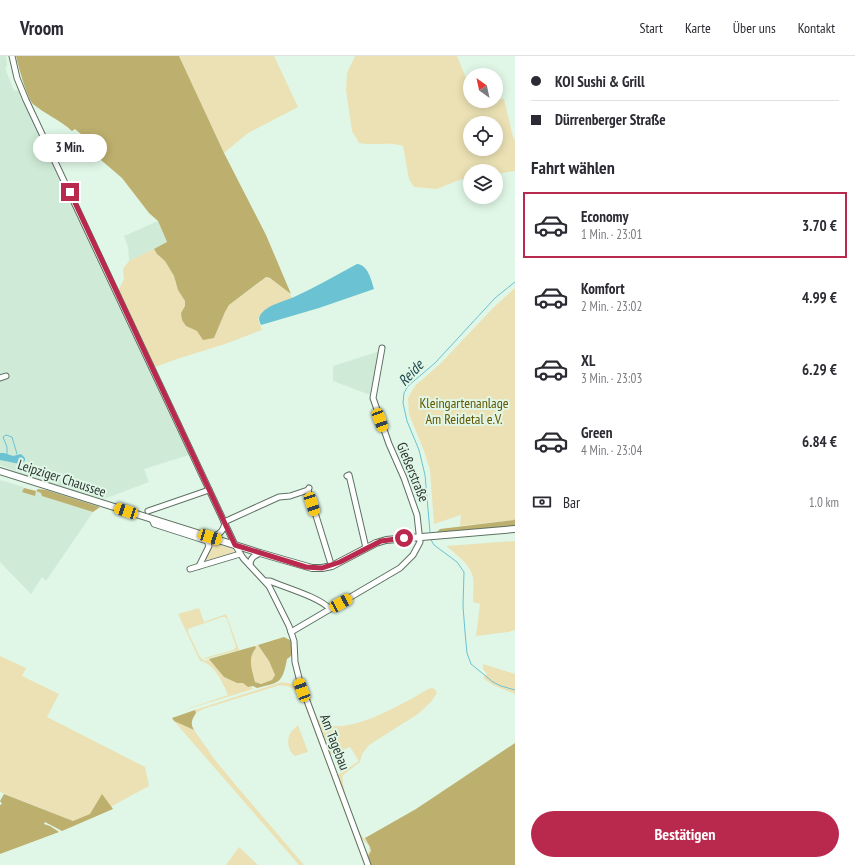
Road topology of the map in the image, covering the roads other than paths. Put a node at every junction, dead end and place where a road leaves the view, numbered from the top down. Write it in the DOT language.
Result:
graph roads {
  1 [pos="12,56"];
  2 [pos="382,348"];
  3 [pos="0,471"];
  4 [pos="347,476"];
  5 [pos="209,490"];
  6 [pos="148,511"];
  7 [pos="224,522"];
  8 [pos="515,529"];
  9 [pos="419,537"];
  10 [pos="209,539"];
  11 [pos="235,545"];
  12 [pos="366,548"];
  13 [pos="260,553"];
  14 [pos="240,554"];
  15 [pos="330,561"];
  16 [pos="250,565"];
  17 [pos="199,566"];
  18 [pos="190,569"];
  19 [pos="265,581"];
  20 [pos="330,609"];
  21 [pos="291,632"];
  22 [pos="368,865"];
  1 -- 5 [label="street, Am Tagebau"];
  2 -- 9 [label="street, Gießerstraße"];
  3 -- 10 [label="main road, Leipziger Chaussee"];
  4 -- 12 [label="street"];
  5 -- 6 [label="street"];
  5 -- 7 [label="street, Am Tagebau"];
  7 -- 10 [label="street"];
  7 -- 11 [label="street, Am Tagebau"];
  7 -- 15 [label="street"];
  8 -- 9 [label="main road, Leipziger Chaussee"];
  9 -- 12 [label="main road, Leipziger Chaussee"];
  9 -- 20 [label="street"];
  10 -- 11 [label="main road, Leipziger Chaussee"];
  10 -- 17 [label="street"];
  11 -- 13 [label="main road, Leipziger Chaussee"];
  11 -- 14 [label="street, Am Tagebau"];
  12 -- 13 [label="main road, Leipziger Chaussee"];
  13 -- 16 [label="street"];
  14 -- 16 [label="street, Am Tagebau"];
  14 -- 17 [label="street"];
  16 -- 19 [label="street, Am Tagebau"];
  17 -- 18 [label="street"];
  19 -- 20 [label="street"];
  19 -- 21 [label="street, Am Tagebau"];
  20 -- 21 [label="street"];
  21 -- 22 [label="street, Am Tagebau"];
}
